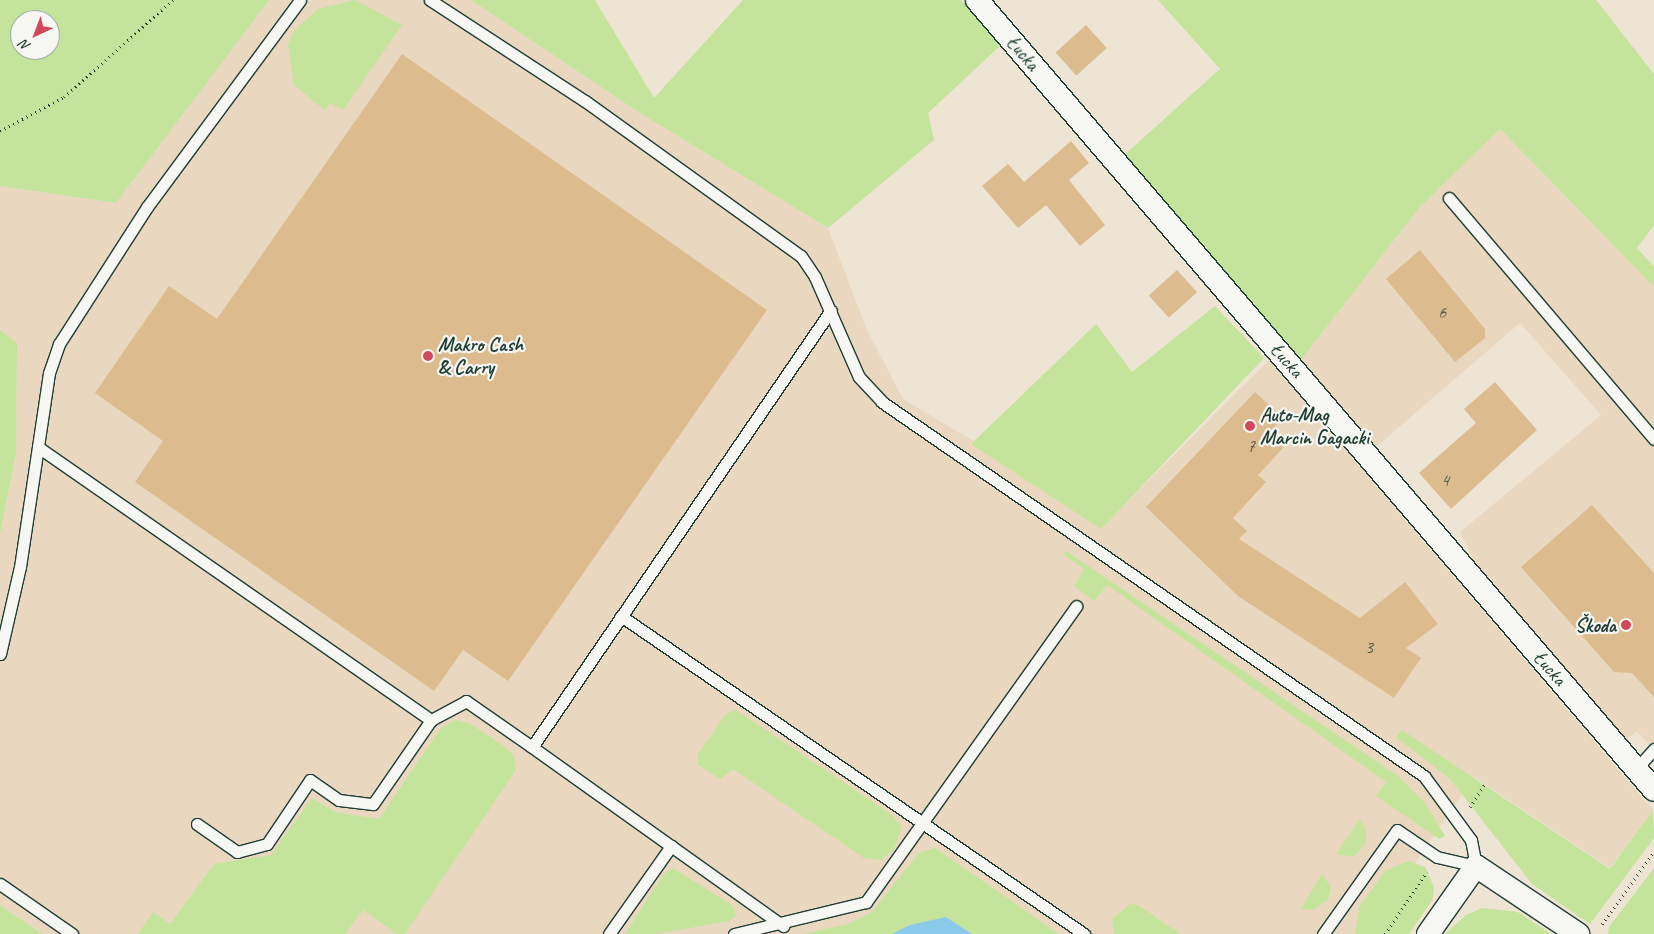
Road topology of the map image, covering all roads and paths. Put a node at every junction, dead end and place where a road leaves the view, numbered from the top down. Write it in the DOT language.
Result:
graph roads {
  1 [pos="173,0"];
  2 [pos="300,0"];
  3 [pos="430,0"];
  4 [pos="977,0"];
  5 [pos="0,131"];
  6 [pos="1449,198"];
  7 [pos="831,310"];
  8 [pos="1654,439"];
  9 [pos="38,447"];
  10 [pos="1076,606"];
  11 [pos="621,616"];
  12 [pos="0,654"];
  13 [pos="431,720"];
  14 [pos="532,747"];
  15 [pos="1654,749"];
  16 [pos="1636,769"];
  17 [pos="1654,790"];
  18 [pos="197,824"];
  19 [pos="925,824"];
  20 [pos="671,846"];
  21 [pos="1654,852"];
  22 [pos="1476,866"];
  23 [pos="0,884"];
  24 [pos="782,926"];
  25 [pos="1600,926"];
  26 [pos="72,934"];
  27 [pos="609,934"];
  28 [pos="734,934"];
  29 [pos="1084,934"];
  30 [pos="1323,934"];
  31 [pos="1428,934"];
  32 [pos="1578,934"];
  1 -- 5 [label="path"];
  2 -- 9 [label="lane"];
  3 -- 7 [label="lane"];
  4 -- 16 [label="street, Łucka"];
  6 -- 8 [label="lane"];
  7 -- 11 [label="lane"];
  7 -- 22 [label="lane"];
  9 -- 12 [label="lane"];
  9 -- 13 [label="lane"];
  10 -- 19 [label="lane"];
  11 -- 14 [label="lane"];
  11 -- 19 [label="lane"];
  13 -- 14 [label="lane"];
  13 -- 18 [label="lane"];
  14 -- 20 [label="lane"];
  15 -- 16 [label="lane"];
  16 -- 17 [label="street, Łucka"];
  19 -- 24 [label="lane"];
  19 -- 29 [label="lane"];
  20 -- 24 [label="lane"];
  20 -- 27 [label="lane"];
  21 -- 25 [label="path"];
  22 -- 30 [label="lane"];
  22 -- 31 [label="street"];
  22 -- 32 [label="street"];
  23 -- 26 [label="lane"];
  24 -- 28 [label="lane"];
}
